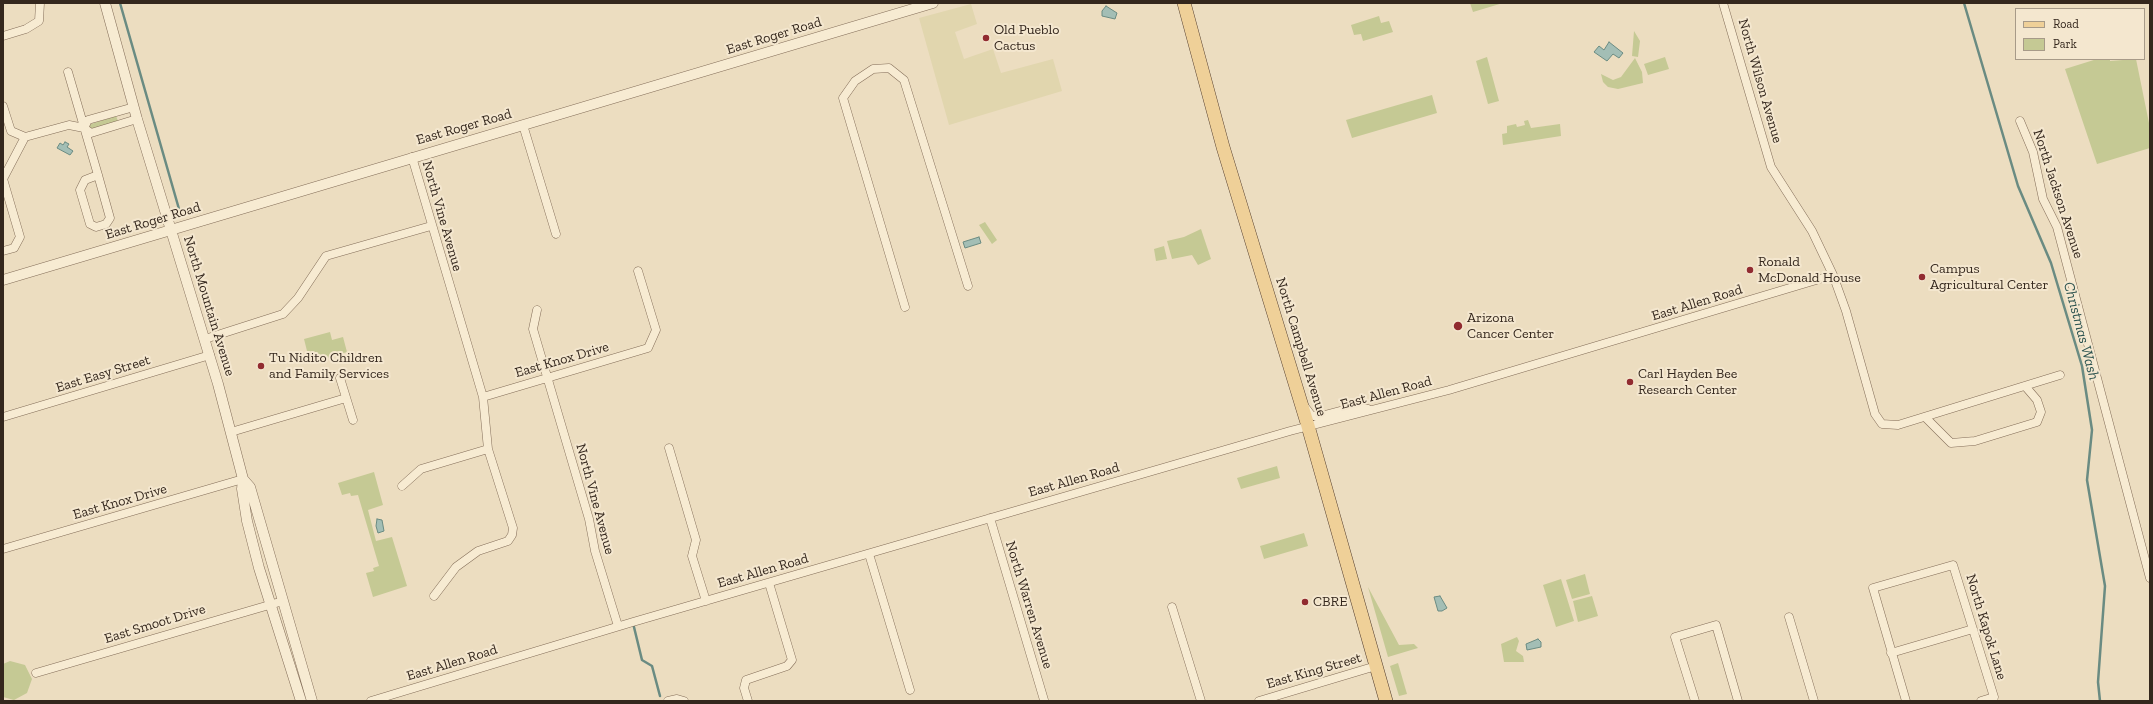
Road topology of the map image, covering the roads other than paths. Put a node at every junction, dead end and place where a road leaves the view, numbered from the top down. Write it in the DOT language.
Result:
graph roads {
  1 [pos="40,3"];
  2 [pos="105,3"];
  3 [pos="933,3"];
  4 [pos="1184,3"];
  5 [pos="1723,3"];
  6 [pos="3,36"];
  7 [pos="68,72"];
  8 [pos="3,106"];
  9 [pos="134,107"];
  10 [pos="138,119"];
  11 [pos="2020,121"];
  12 [pos="523,125"];
  13 [pos="84,128"];
  14 [pos="25,137"];
  15 [pos="412,157"];
  16 [pos="98,176"];
  17 [pos="431,226"];
  18 [pos="172,231"];
  19 [pos="556,234"];
  20 [pos="3,251"];
  21 [pos="638,271"];
  22 [pos="1833,275"];
  23 [pos="3,280"];
  24 [pos="968,286"];
  25 [pos="905,307"];
  26 [pos="537,310"];
  27 [pos="205,339"];
  28 [pos="210,355"];
  29 [pos="2060,375"];
  30 [pos="340,378"];
  31 [pos="548,378"];
  32 [pos="2025,386"];
  33 [pos="483,397"];
  34 [pos="346,398"];
  35 [pos="1300,401"];
  36 [pos="1368,409"];
  37 [pos="1925,416"];
  38 [pos="3,417"];
  39 [pos="353,420"];
  40 [pos="1308,426"];
  41 [pos="231,432"];
  42 [pos="669,448"];
  43 [pos="488,449"];
  44 [pos="243,479"];
  45 [pos="402,486"];
  46 [pos="990,518"];
  47 [pos="3,549"];
  48 [pos="869,554"];
  49 [pos="2150,578"];
  50 [pos="769,582"];
  51 [pos="434,596"];
  52 [pos="706,600"];
  53 [pos="283,601"];
  54 [pos="270,604"];
  55 [pos="1172,607"];
  56 [pos="1789,617"];
  57 [pos="618,626"];
  58 [pos="1973,629"];
  59 [pos="293,637"];
  60 [pos="282,640"];
  61 [pos="1891,653"];
  62 [pos="1376,666"];
  63 [pos="36,673"];
  64 [pos="910,690"];
  65 [pos="1044,700"];
  66 [pos="301,701"];
  67 [pos="312,701"];
  68 [pos="371,701"];
  69 [pos="668,701"];
  70 [pos="684,701"];
  71 [pos="748,701"];
  72 [pos="1201,701"];
  73 [pos="1259,701"];
  74 [pos="1386,701"];
  75 [pos="1695,701"];
  76 [pos="1738,701"];
  77 [pos="1814,701"];
  78 [pos="1906,701"];
  79 [pos="1981,701"];
  1 -- 6 [label="street"];
  2 -- 9 [label="street, North Mountain Avenue"];
  3 -- 12 [label="street, East Roger Road"];
  4 -- 35 [label="main road, North Campbell Avenue"];
  5 -- 22 [label="street, North Wilson Avenue"];
  7 -- 13 [label="street"];
  8 -- 14 [label="street"];
  9 -- 10 [label="street, North Mountain Avenue"];
  9 -- 13 [label="street"];
  10 -- 13 [label="street"];
  10 -- 18 [label="street, North Mountain Avenue"];
  11 -- 49 [label="street, North Jackson Avenue"];
  12 -- 15 [label="street, East Roger Road"];
  12 -- 19 [label="street"];
  13 -- 14 [label="street"];
  13 -- 16 [label="street"];
  14 -- 20 [label="street"];
  15 -- 17 [label="street, North Vine Avenue"];
  15 -- 18 [label="street, East Roger Road"];
  16 -- 16 [label="street"];
  17 -- 27 [label="street"];
  17 -- 33 [label="street, North Vine Avenue"];
  18 -- 23 [label="street, East Roger Road"];
  18 -- 27 [label="street, North Mountain Avenue"];
  21 -- 31 [label="street, East Knox Drive"];
  22 -- 37 [label="street, North Wilson Avenue"];
  22 -- 40 [label="street, East Allen Road"];
  24 -- 25 [label="street"];
  26 -- 31 [label="street, North Vine Avenue"];
  27 -- 28 [label="street, North Mountain Avenue"];
  28 -- 38 [label="street, East Easy Street"];
  28 -- 41 [label="street, North Mountain Avenue"];
  29 -- 32 [label="street"];
  30 -- 34 [label="street"];
  31 -- 33 [label="street, East Knox Drive"];
  31 -- 57 [label="street, North Vine Avenue"];
  32 -- 37 [label="street"];
  32 -- 37 [label="street"];
  33 -- 43 [label="street, North Vine Avenue"];
  34 -- 39 [label="street"];
  34 -- 41 [label="street"];
  35 -- 36 [label="street"];
  35 -- 40 [label="main road, North Campbell Avenue"];
  40 -- 46 [label="street, East Allen Road"];
  40 -- 62 [label="main road, North Campbell Avenue"];
  41 -- 44 [label="street, North Mountain Avenue"];
  42 -- 52 [label="street"];
  43 -- 45 [label="street"];
  43 -- 51 [label="street, North Vine Avenue"];
  44 -- 47 [label="street, East Knox Drive"];
  44 -- 53 [label="street, North Mountain Avenue"];
  44 -- 54 [label="street, North Mountain Avenue"];
  46 -- 48 [label="street, East Allen Road"];
  46 -- 65 [label="street, North Warren Avenue"];
  48 -- 50 [label="street, East Allen Road"];
  48 -- 64 [label="street"];
  50 -- 52 [label="street, East Allen Road"];
  50 -- 71 [label="street"];
  52 -- 57 [label="street, East Allen Road"];
  53 -- 54 [label="street, East Smoot Drive"];
  53 -- 59 [label="street, North Mountain Avenue"];
  54 -- 60 [label="street, North Mountain Avenue"];
  54 -- 63 [label="street, East Smoot Drive"];
  55 -- 72 [label="street"];
  56 -- 77 [label="street"];
  57 -- 68 [label="street, East Allen Road"];
  58 -- 61 [label="street"];
  58 -- 61 [label="street, North Kapok Lane"];
  58 -- 79 [label="street, North Kapok Lane"];
  59 -- 60 [label="street"];
  59 -- 67 [label="street, North Mountain Avenue"];
  60 -- 66 [label="street, North Mountain Avenue"];
  61 -- 78 [label="street"];
  62 -- 73 [label="street, East King Street"];
  62 -- 74 [label="main road, North Campbell Avenue"];
  69 -- 70 [label="street"];
  75 -- 76 [label="street"];
}
